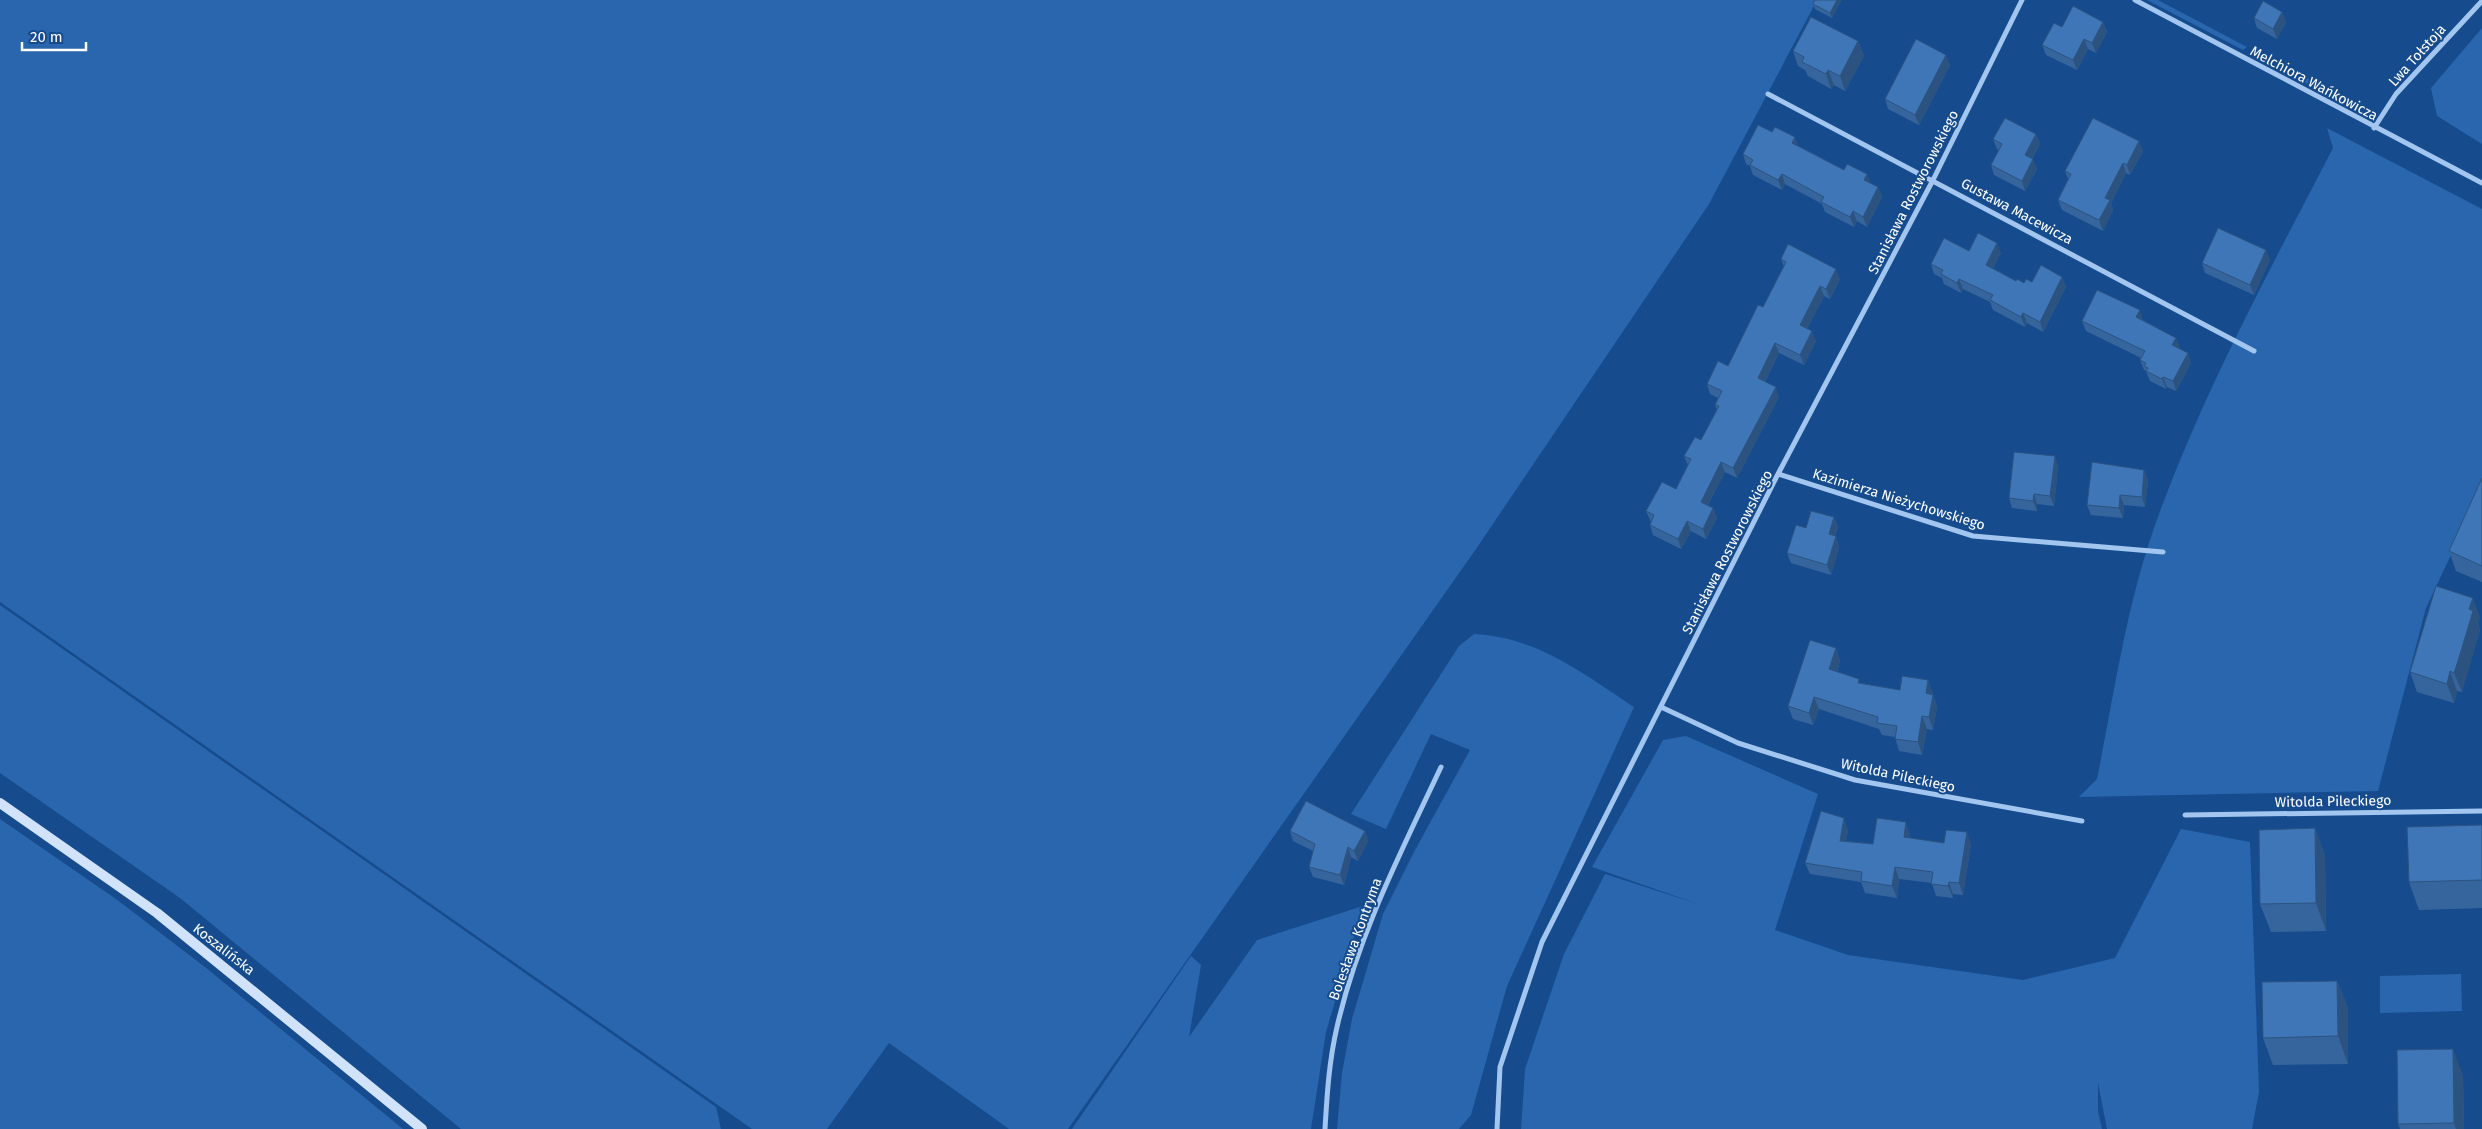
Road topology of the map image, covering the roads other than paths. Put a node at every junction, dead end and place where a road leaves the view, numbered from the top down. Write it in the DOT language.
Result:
graph roads {
  1 [pos="2022,0"];
  2 [pos="2136,0"];
  3 [pos="2482,0"];
  4 [pos="1768,94"];
  5 [pos="2374,128"];
  6 [pos="1933,180"];
  7 [pos="2482,183"];
  8 [pos="2254,351"];
  9 [pos="1778,474"];
  10 [pos="2163,552"];
  11 [pos="1661,707"];
  12 [pos="1441,767"];
  13 [pos="0,803"];
  14 [pos="2482,811"];
  15 [pos="2185,815"];
  16 [pos="2082,821"];
  17 [pos="422,1129"];
  18 [pos="1324,1129"];
  19 [pos="1497,1129"];
  1 -- 6 [label="street, Stanisława Rostworowskiego"];
  2 -- 5 [label="street, Melchiora Wańkowicza"];
  3 -- 5 [label="street, Lwa Tołstoja"];
  4 -- 6 [label="street, Gustawa Macewicza"];
  5 -- 7 [label="street, Melchiora Wańkowicza"];
  6 -- 8 [label="street, Gustawa Macewicza"];
  6 -- 9 [label="street, Stanisława Rostworowskiego"];
  9 -- 10 [label="street, Kazimierza Nieżychowskiego"];
  9 -- 11 [label="street, Stanisława Rostworowskiego"];
  11 -- 16 [label="street, Witolda Pileckiego"];
  11 -- 19 [label="street, Stanisława Rostworowskiego"];
  12 -- 18 [label="street, Bolesława Kontryma"];
  13 -- 17 [label="street, Koszalińska"];
  14 -- 15 [label="street, Witolda Pileckiego"];
}
